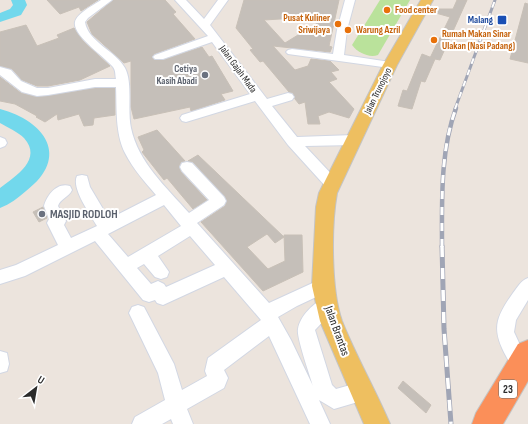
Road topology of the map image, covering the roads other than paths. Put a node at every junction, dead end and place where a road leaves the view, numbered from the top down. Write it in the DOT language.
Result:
graph roads {
  1 [pos="107,0"];
  2 [pos="180,0"];
  3 [pos="223,0"];
  4 [pos="350,0"];
  5 [pos="427,0"];
  6 [pos="205,25"];
  7 [pos="215,37"];
  8 [pos="292,52"];
  9 [pos="159,57"];
  10 [pos="338,58"];
  11 [pos="390,65"];
  12 [pos="118,66"];
  13 [pos="0,71"];
  14 [pos="94,83"];
  15 [pos="123,83"];
  16 [pos="288,97"];
  17 [pos="261,100"];
  18 [pos="186,118"];
  19 [pos="354,140"];
  20 [pos="294,142"];
  21 [pos="187,167"];
  22 [pos="82,180"];
  23 [pos="332,184"];
  24 [pos="65,190"];
  25 [pos="166,197"];
  26 [pos="189,225"];
  27 [pos="101,231"];
  28 [pos="68,248"];
  29 [pos="146,254"];
  30 [pos="124,267"];
  31 [pos="226,268"];
  32 [pos="161,272"];
  33 [pos="0,277"];
  34 [pos="528,286"];
  35 [pos="325,296"];
  36 [pos="138,313"];
  37 [pos="270,319"];
  38 [pos="525,359"];
  39 [pos="0,360"];
  40 [pos="0,364"];
  41 [pos="361,392"];
  42 [pos="176,405"];
  43 [pos="142,424"];
  44 [pos="183,424"];
  45 [pos="320,424"];
  46 [pos="377,424"];
  47 [pos="487,424"];
  1 -- 12 [label="street"];
  2 -- 6 [label="street, Jalan Gajah Mada"];
  3 -- 6 [label="street"];
  4 -- 10 [label="street"];
  5 -- 11 [label="main road, Jalan Trunojoyo"];
  6 -- 7 [label="street, Jalan Gajah Mada"];
  7 -- 9 [label="street"];
  7 -- 17 [label="street, Jalan Gajah Mada"];
  8 -- 10 [label="street"];
  10 -- 11 [label="street"];
  11 -- 19 [label="main road, Jalan Trunojoyo"];
  12 -- 14 [label="street"];
  12 -- 15 [label="street"];
  13 -- 14 [label="street"];
  14 -- 15 [label="street"];
  15 -- 25 [label="street"];
  16 -- 17 [label="street"];
  17 -- 18 [label="street"];
  17 -- 20 [label="street, Jalan Gajah Mada"];
  19 -- 20 [label="street"];
  19 -- 23 [label="main road, Jalan Trunojoyo"];
  20 -- 23 [label="street, Jalan Gajah Mada"];
  21 -- 26 [label="street"];
  22 -- 27 [label="street"];
  23 -- 35 [label="main road, Jalan Brantas"];
  24 -- 28 [label="street"];
  25 -- 26 [label="street"];
  25 -- 27 [label="street"];
  26 -- 29 [label="street"];
  26 -- 31 [label="street"];
  27 -- 28 [label="street"];
  27 -- 30 [label="street"];
  28 -- 33 [label="street"];
  29 -- 30 [label="street"];
  29 -- 32 [label="street"];
  30 -- 31 [label="street"];
  31 -- 37 [label="street"];
  34 -- 38 [label="street"];
  35 -- 37 [label="street"];
  35 -- 41 [label="main road, Jalan Brantas"];
  35 -- 41 [label="street"];
  36 -- 42 [label="street"];
  37 -- 42 [label="street"];
  37 -- 45 [label="street"];
  38 -- 47 [label="highway, 23"];
  39 -- 40 [label="street"];
  41 -- 46 [label="main road, Jalan Brantas"];
  42 -- 43 [label="street"];
  42 -- 44 [label="street"];
}
